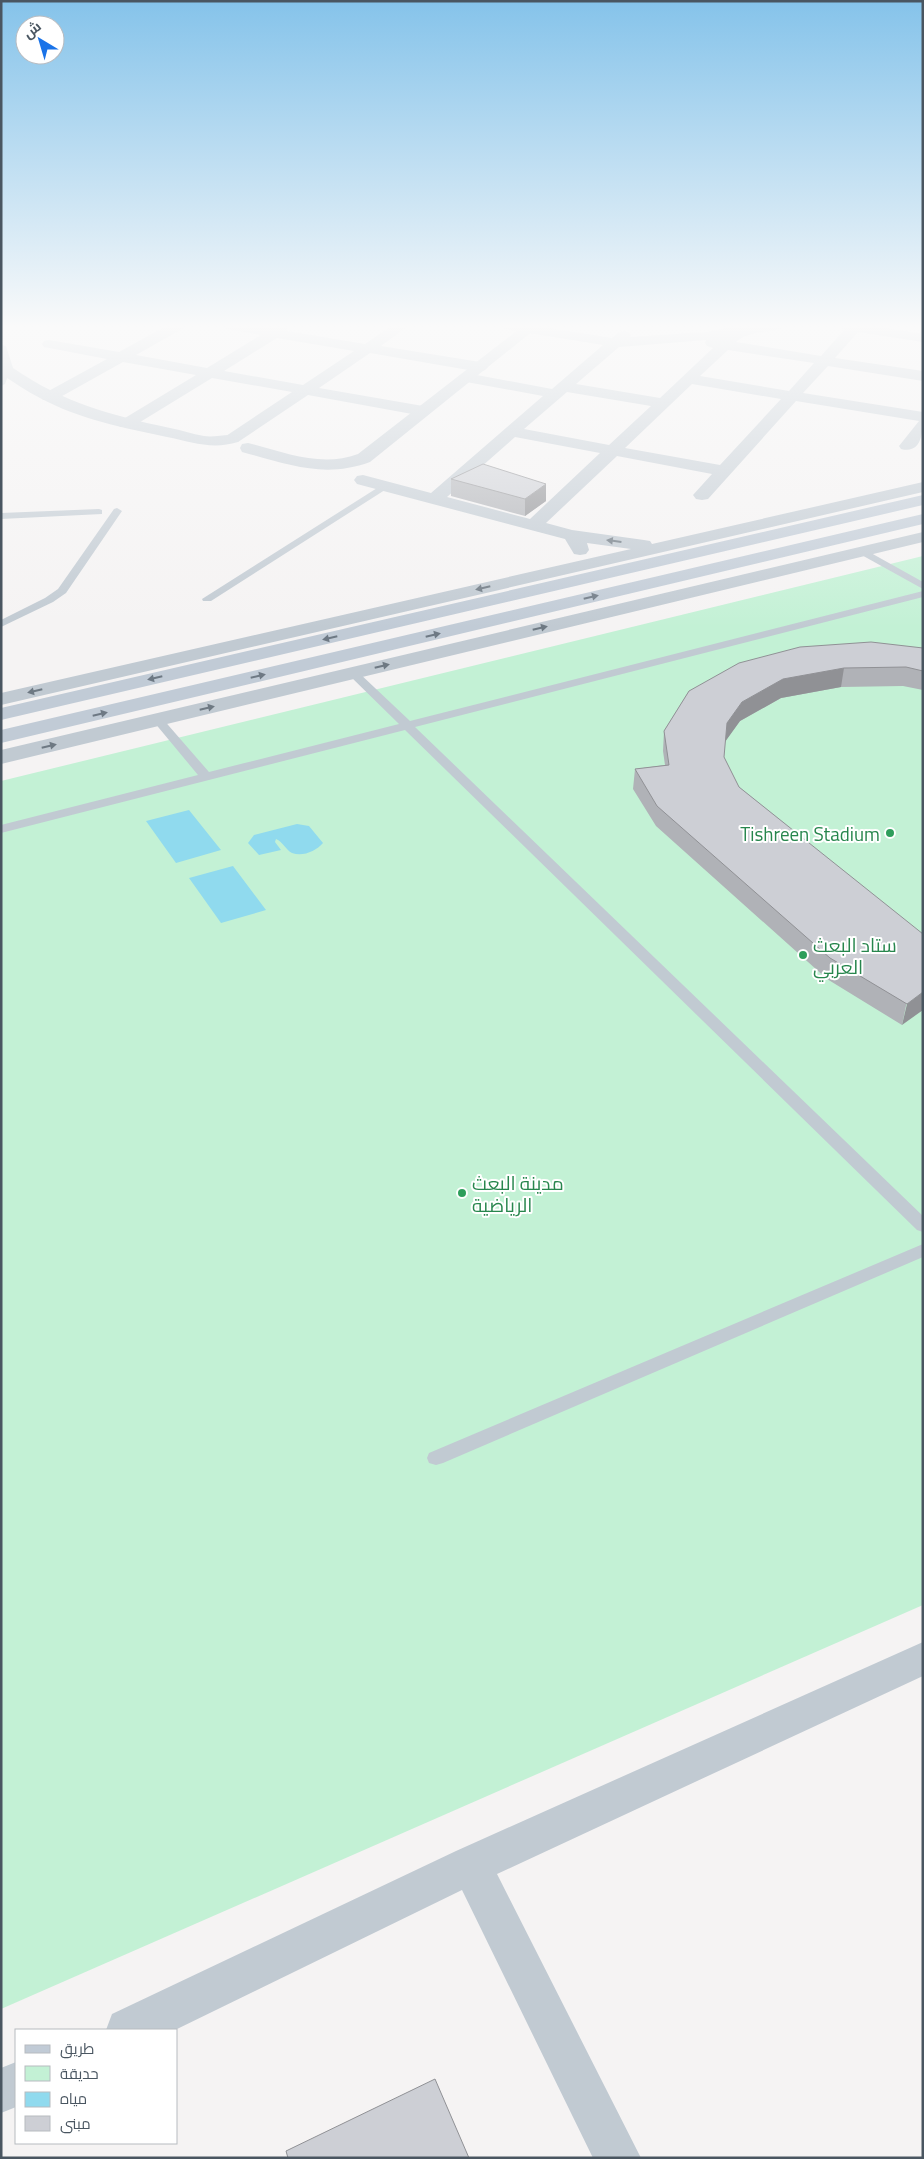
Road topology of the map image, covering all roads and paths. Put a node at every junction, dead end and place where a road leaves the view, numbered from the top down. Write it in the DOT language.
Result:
graph roads {
  1 [pos="139,427"];
  2 [pos="252,427"];
  3 [pos="404,427"];
  4 [pos="518,427"];
  5 [pos="637,427"];
  6 [pos="764,427"];
  7 [pos="922,427"];
  8 [pos="512,432"];
  9 [pos="907,446"];
  10 [pos="248,448"];
  11 [pos="612,450"];
  12 [pos="724,471"];
  13 [pos="923,471"];
  14 [pos="363,480"];
  15 [pos="386,486"];
  16 [pos="923,487"];
  17 [pos="702,495"];
  18 [pos="434,499"];
  19 [pos="898,500"];
  20 [pos="117,511"];
  21 [pos="99,512"];
  22 [pos="1,516"];
  23 [pos="922,524"];
  24 [pos="534,525"];
  25 [pos="571,535"];
  26 [pos="663,547"];
  27 [pos="862,551"];
  28 [pos="580,566"];
  29 [pos="923,586"];
  30 [pos="923,594"];
  31 [pos="207,599"];
  32 [pos="1,624"];
  33 [pos="353,673"];
  34 [pos="1,699"];
  35 [pos="1,714"];
  36 [pos="158,720"];
  37 [pos="406,726"];
  38 [pos="1,737"];
  39 [pos="1,757"];
  40 [pos="206,776"];
  41 [pos="1,829"];
  42 [pos="923,1226"];
  43 [pos="923,1250"];
  44 [pos="436,1458"];
  45 [pos="923,1658"];
  46 [pos="471,1865"];
  47 [pos="130,2029"];
  48 [pos="15,2084"];
  49 [pos="1,2091"];
  50 [pos="618,2158"];
  1 -- 2 [label="street"];
  3 -- 10 [label="street"];
  4 -- 8 [label="street"];
  5 -- 11 [label="street"];
  6 -- 12 [label="street"];
  7 -- 9 [label="street"];
  8 -- 11 [label="street"];
  8 -- 18 [label="street"];
  11 -- 12 [label="street"];
  11 -- 24 [label="street"];
  12 -- 17 [label="street"];
  13 -- 19 [label="street"];
  14 -- 15 [label="street"];
  15 -- 18 [label="street"];
  15 -- 31 [label="lane"];
  16 -- 19 [label="street"];
  18 -- 24 [label="street"];
  19 -- 23 [label="main road"];
  19 -- 26 [label="street"];
  19 -- 35 [label="main road, one-way"];
  20 -- 32 [label="lane"];
  21 -- 22 [label="lane"];
  23 -- 27 [label="street"];
  38 -- 23 [label="main road, one-way"];
  24 -- 25 [label="street"];
  26 -- 25 [label="street, one-way"];
  25 -- 28 [label="street"];
  26 -- 28 [label="street"];
  27 -- 29 [label="lane"];
  33 -- 27 [label="street, one-way"];
  28 -- 34 [label="street, one-way"];
  30 -- 37 [label="lane"];
  36 -- 33 [label="street, one-way"];
  33 -- 37 [label="lane"];
  39 -- 36 [label="street, one-way"];
  36 -- 40 [label="lane"];
  37 -- 40 [label="lane"];
  37 -- 42 [label="lane"];
  40 -- 41 [label="lane"];
  43 -- 44 [label="lane"];
  45 -- 46 [label="street"];
  46 -- 47 [label="street"];
  46 -- 50 [label="street"];
  48 -- 49 [label="street"];
}
